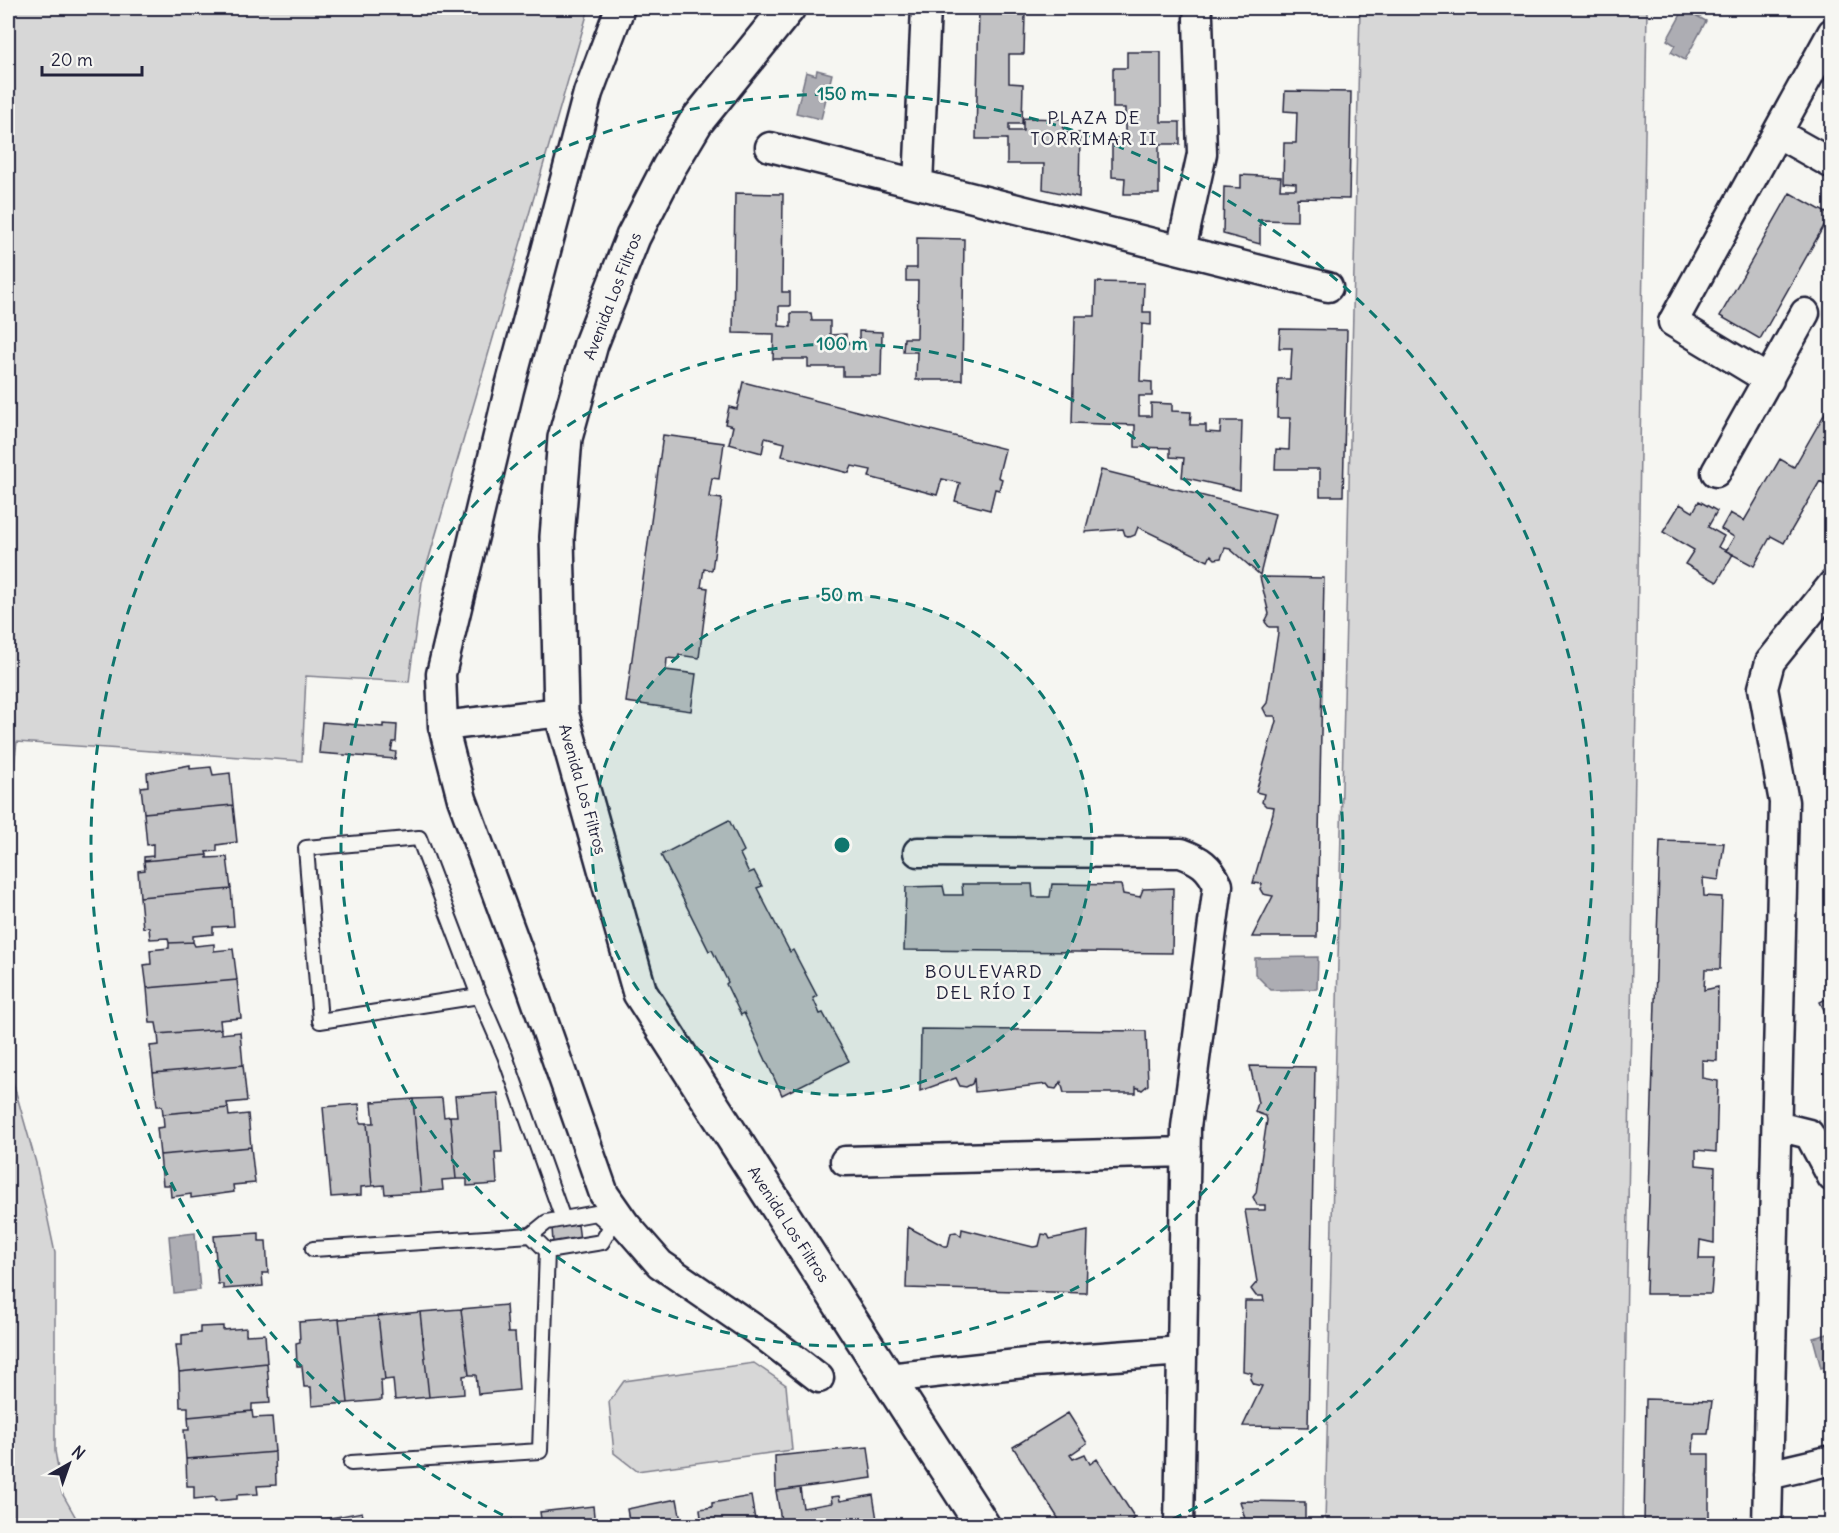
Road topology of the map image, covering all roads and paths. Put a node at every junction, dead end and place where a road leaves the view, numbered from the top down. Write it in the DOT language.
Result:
graph roads {
  1 [pos="620,8"];
  2 [pos="788,8"];
  3 [pos="926,8"];
  4 [pos="1198,18"];
  5 [pos="1832,33"];
  6 [pos="1777,133"];
  7 [pos="770,147"];
  8 [pos="1832,164"];
  9 [pos="918,184"];
  10 [pos="1180,250"];
  11 [pos="1328,287"];
  12 [pos="1805,313"];
  13 [pos="1769,380"];
  14 [pos="1716,472"];
  15 [pos="1832,585"];
  16 [pos="561,712"];
  17 [pos="443,726"];
  18 [pos="918,852"];
  19 [pos="479,996"];
  20 [pos="1777,1126"];
  21 [pos="1186,1152"];
  22 [pos="845,1161"];
  23 [pos="1832,1177"];
  24 [pos="562,1219"];
  25 [pos="618,1225"];
  26 [pos="531,1235"];
  27 [pos="312,1249"];
  28 [pos="547,1251"];
  29 [pos="1182,1351"];
  30 [pos="819,1378"];
  31 [pos="888,1378"];
  32 [pos="1832,1460"];
  33 [pos="351,1463"];
  34 [pos="1768,1475"];
  35 [pos="983,1526"];
  36 [pos="1179,1526"];
  37 [pos="1767,1526"];
  1 -- 17 [label="street"];
  2 -- 16 [label="main road, Avenida Los Filtros"];
  3 -- 9 [label="street"];
  4 -- 10 [label="street"];
  5 -- 6 [label="street"];
  6 -- 8 [label="street"];
  6 -- 13 [label="street"];
  7 -- 9 [label="street"];
  9 -- 10 [label="street"];
  10 -- 11 [label="street"];
  12 -- 13 [label="street"];
  13 -- 14 [label="street"];
  15 -- 20 [label="street"];
  16 -- 17 [label="street"];
  16 -- 31 [label="main road, Avenida Los Filtros"];
  17 -- 25 [label="street"];
  18 -- 21 [label="street"];
  19 -- 19 [label="lane"];
  19 -- 24 [label="lane"];
  20 -- 23 [label="street"];
  20 -- 34 [label="street"];
  21 -- 22 [label="street"];
  21 -- 29 [label="street"];
  24 -- 25 [label="lane"];
  24 -- 26 [label="lane"];
  25 -- 28 [label="lane"];
  25 -- 30 [label="street"];
  26 -- 27 [label="lane"];
  26 -- 28 [label="lane"];
  28 -- 33 [label="lane"];
  29 -- 31 [label="street"];
  29 -- 36 [label="street"];
  31 -- 35 [label="main road, Avenida Los Filtros"];
  32 -- 34 [label="street"];
  34 -- 37 [label="street"];
}
